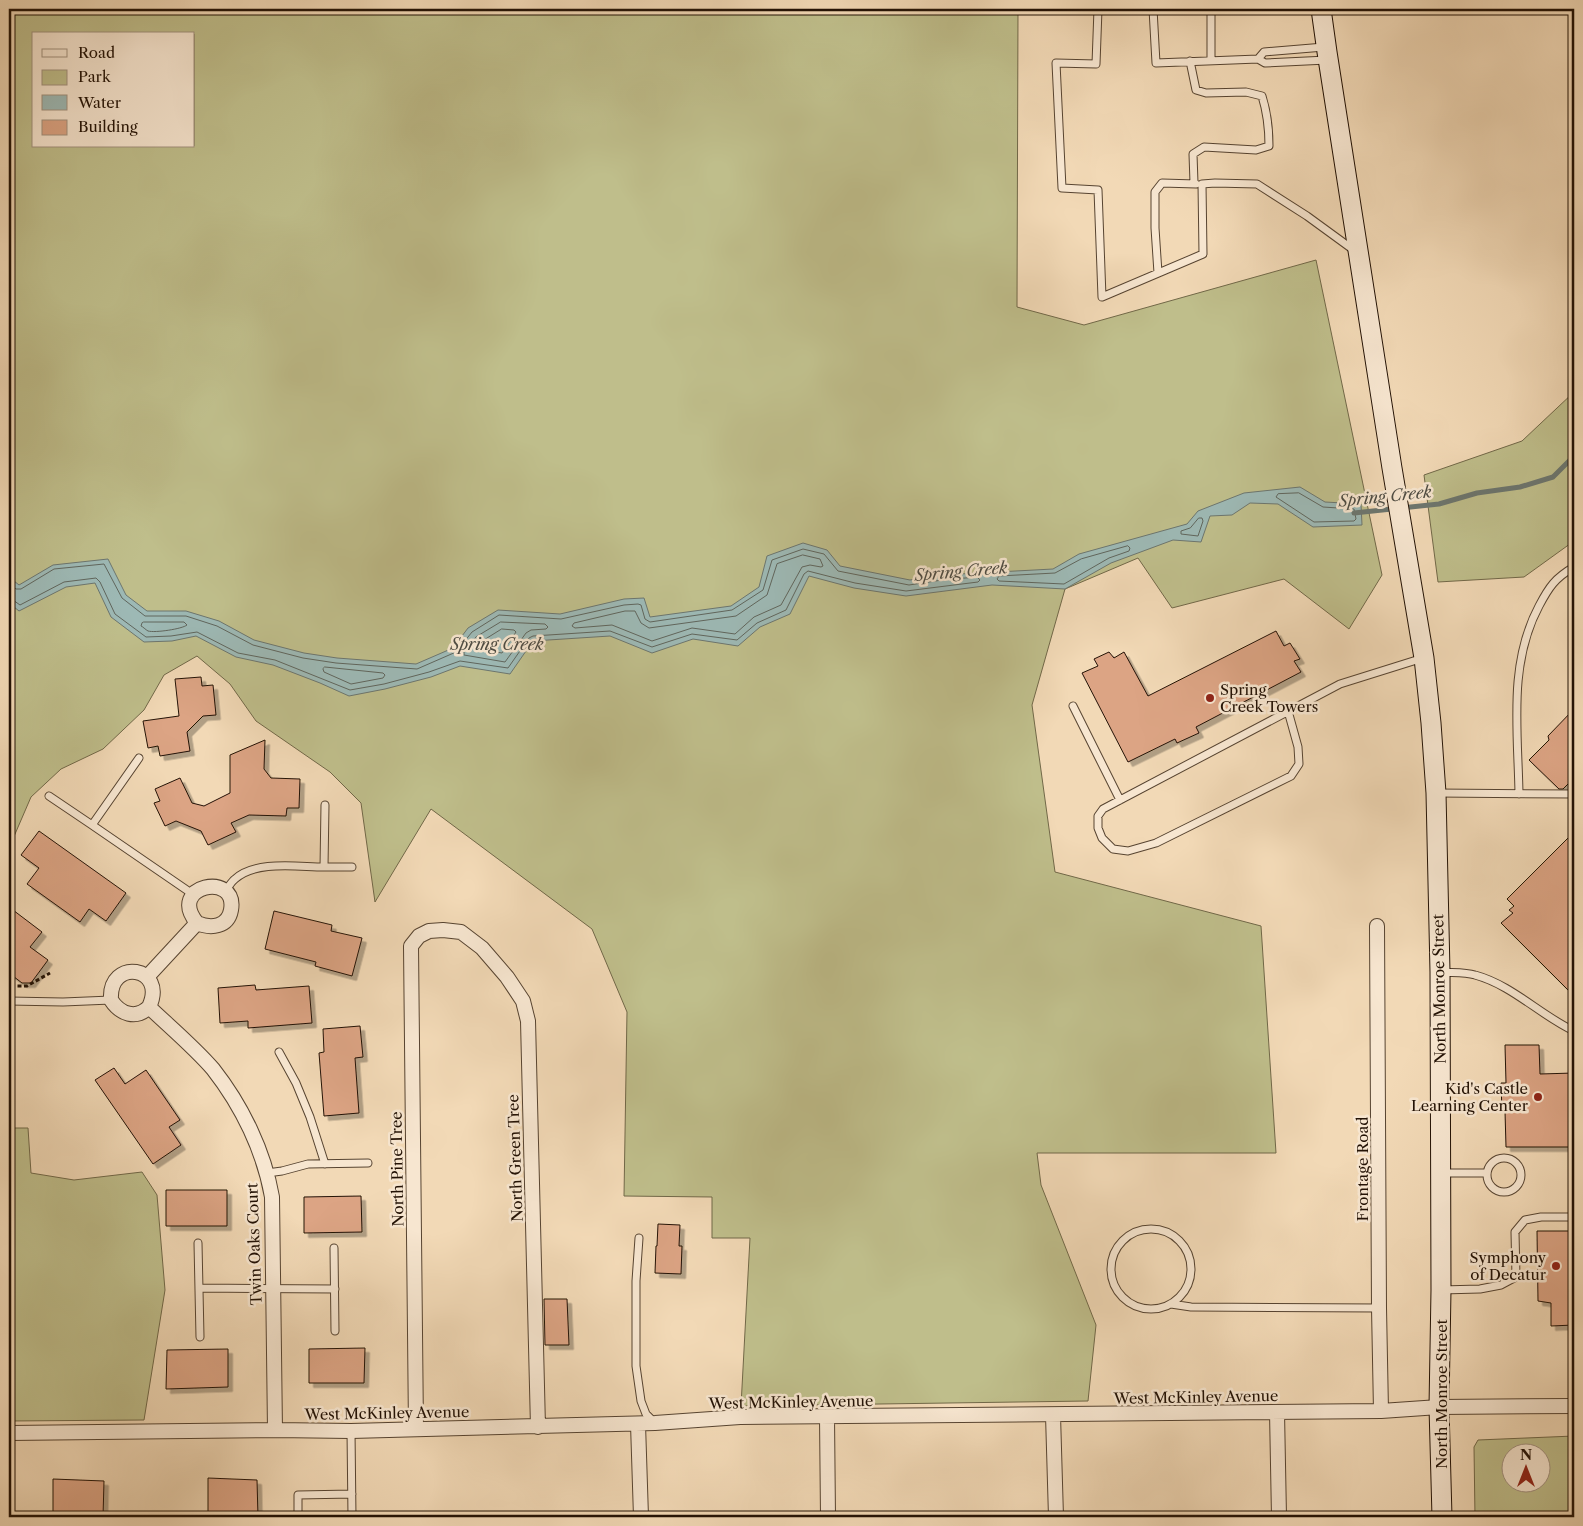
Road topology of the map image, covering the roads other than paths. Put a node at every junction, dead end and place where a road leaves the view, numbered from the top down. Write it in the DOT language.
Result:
graph roads {
  1 [pos="1098,9"];
  2 [pos="1154,9"];
  3 [pos="1211,9"];
  4 [pos="1321,9"];
  5 [pos="1327,53"];
  6 [pos="1258,58"];
  7 [pos="1211,59"];
  8 [pos="1190,61"];
  9 [pos="1194,184"];
  10 [pos="1202,184"];
  11 [pos="1358,253"];
  12 [pos="1158,273"];
  13 [pos="1574,567"];
  14 [pos="1424,658"];
  15 [pos="1073,706"];
  16 [pos="1288,711"];
  17 [pos="139,758"];
  18 [pos="1436,793"];
  19 [pos="1520,794"];
  20 [pos="1574,794"];
  21 [pos="49,796"];
  22 [pos="1120,800"];
  23 [pos="325,805"];
  24 [pos="92,825"];
  25 [pos="324,867"];
  26 [pos="352,867"];
  27 [pos="225,892"];
  28 [pos="194,895"];
  29 [pos="197,923"];
  30 [pos="1377,926"];
  31 [pos="444,930"];
  32 [pos="1440,972"];
  33 [pos="147,977"];
  34 [pos="111,1000"];
  35 [pos="9,1001"];
  36 [pos="149,1008"];
  37 [pos="1574,1031"];
  38 [pos="279,1052"];
  39 [pos="368,1163"];
  40 [pos="325,1164"];
  41 [pos="267,1173"];
  42 [pos="1440,1173"];
  43 [pos="1487,1173"];
  44 [pos="1574,1217"];
  45 [pos="639,1238"];
  46 [pos="198,1243"];
  47 [pos="334,1248"];
  48 [pos="199,1288"];
  49 [pos="273,1288"];
  50 [pos="334,1289"];
  51 [pos="1442,1290"];
  52 [pos="1171,1304"];
  53 [pos="1378,1308"];
  54 [pos="335,1331"];
  55 [pos="200,1337"];
  56 [pos="1574,1406"];
  57 [pos="1438,1407"];
  58 [pos="1380,1411"];
  59 [pos="1277,1412"];
  60 [pos="1053,1415"];
  61 [pos="827,1417"];
  62 [pos="655,1423"];
  63 [pos="638,1424"];
  64 [pos="538,1427"];
  65 [pos="416,1429"];
  66 [pos="275,1430"];
  67 [pos="352,1431"];
  68 [pos="9,1433"];
  69 [pos="352,1494"];
  70 [pos="298,1517"];
  71 [pos="352,1517"];
  72 [pos="641,1517"];
  73 [pos="828,1517"];
  74 [pos="1056,1517"];
  75 [pos="1279,1517"];
  76 [pos="1442,1517"];
  1 -- 12 [label="lane"];
  2 -- 8 [label="lane"];
  3 -- 7 [label="lane"];
  4 -- 5 [label="street, North Monroe Street"];
  5 -- 6 [label="lane"];
  5 -- 6 [label="lane"];
  5 -- 11 [label="street, North Monroe Street"];
  6 -- 7 [label="lane"];
  7 -- 8 [label="lane"];
  8 -- 9 [label="lane"];
  9 -- 10 [label="lane"];
  9 -- 12 [label="lane"];
  10 -- 11 [label="lane"];
  10 -- 12 [label="lane"];
  11 -- 14 [label="street, North Monroe Street"];
  13 -- 19 [label="lane"];
  14 -- 16 [label="lane"];
  14 -- 18 [label="street, North Monroe Street"];
  15 -- 22 [label="lane"];
  16 -- 22 [label="lane"];
  16 -- 22 [label="lane"];
  17 -- 24 [label="lane"];
  18 -- 19 [label="lane"];
  18 -- 32 [label="street, North Monroe Street"];
  19 -- 20 [label="lane"];
  21 -- 24 [label="lane"];
  23 -- 25 [label="lane"];
  24 -- 28 [label="lane"];
  25 -- 26 [label="lane"];
  25 -- 27 [label="lane"];
  27 -- 28 [label="street"];
  27 -- 29 [label="street"];
  28 -- 29 [label="street"];
  29 -- 33 [label="street"];
  30 -- 53 [label="street, Frontage Road"];
  31 -- 64 [label="street, North Green Tree"];
  31 -- 65 [label="street, North Pine Tree"];
  32 -- 37 [label="lane"];
  32 -- 42 [label="street, North Monroe Street"];
  33 -- 34 [label="street"];
  33 -- 36 [label="street"];
  34 -- 35 [label="lane"];
  34 -- 36 [label="street"];
  36 -- 41 [label="street, Twin Oaks Court"];
  38 -- 40 [label="lane"];
  39 -- 40 [label="lane"];
  40 -- 41 [label="lane"];
  41 -- 49 [label="street, Twin Oaks Court"];
  42 -- 43 [label="lane"];
  42 -- 51 [label="street, North Monroe Street"];
  43 -- 43 [label="lane"];
  44 -- 51 [label="lane"];
  45 -- 62 [label="lane"];
  46 -- 48 [label="lane"];
  47 -- 50 [label="lane"];
  48 -- 49 [label="lane"];
  48 -- 55 [label="lane"];
  49 -- 50 [label="lane"];
  49 -- 66 [label="street, Twin Oaks Court"];
  50 -- 54 [label="lane"];
  51 -- 57 [label="street, North Monroe Street"];
  52 -- 52 [label="lane"];
  52 -- 53 [label="lane"];
  53 -- 58 [label="street, Frontage Road"];
  56 -- 57 [label="street, West McKinley Avenue"];
  57 -- 58 [label="street, West McKinley Avenue"];
  57 -- 76 [label="street, North Monroe Street"];
  58 -- 59 [label="street, West McKinley Avenue"];
  59 -- 60 [label="street, West McKinley Avenue"];
  59 -- 75 [label="street"];
  60 -- 61 [label="street, West McKinley Avenue"];
  60 -- 74 [label="street"];
  61 -- 62 [label="street, West McKinley Avenue"];
  61 -- 73 [label="street"];
  62 -- 63 [label="street, West McKinley Avenue"];
  63 -- 64 [label="street, West McKinley Avenue"];
  63 -- 72 [label="street"];
  64 -- 65 [label="street, West McKinley Avenue"];
  65 -- 67 [label="street, West McKinley Avenue"];
  66 -- 67 [label="street, West McKinley Avenue"];
  66 -- 68 [label="street, West McKinley Avenue"];
  67 -- 69 [label="lane"];
  69 -- 70 [label="lane"];
  69 -- 71 [label="lane"];
}
